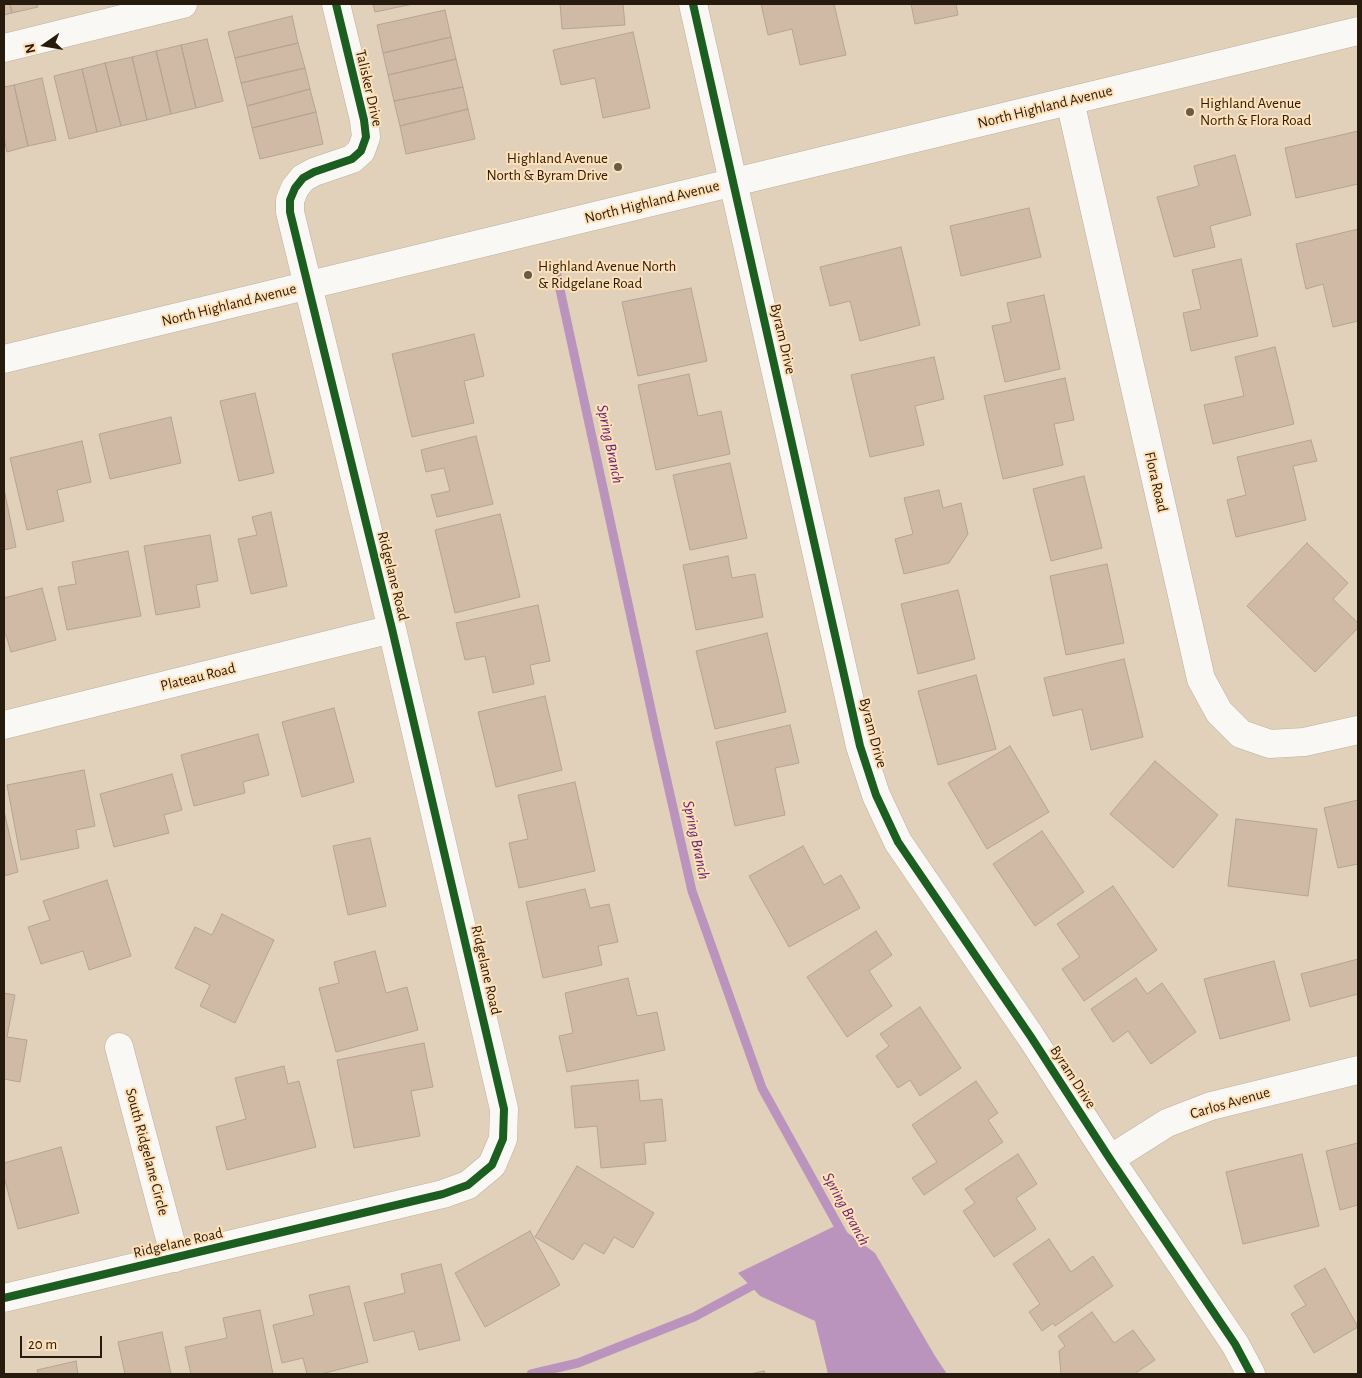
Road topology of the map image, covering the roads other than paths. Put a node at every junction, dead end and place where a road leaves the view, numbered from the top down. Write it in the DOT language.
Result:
graph roads {
  1 [pos="183,4"];
  2 [pos="336,4"];
  3 [pos="693,4"];
  4 [pos="1358,31"];
  5 [pos="4,48"];
  6 [pos="1070,101"];
  7 [pos="734,183"];
  8 [pos="307,286"];
  9 [pos="4,359"];
  10 [pos="392,630"];
  11 [pos="4,725"];
  12 [pos="1358,730"];
  13 [pos="119,1047"];
  14 [pos="1358,1070"];
  15 [pos="1110,1159"];
  16 [pos="175,1258"];
  17 [pos="4,1298"];
  18 [pos="1251,1374"];
  1 -- 5 [label="street"];
  2 -- 8 [label="street, Talisker Drive"];
  3 -- 7 [label="street, Byram Drive"];
  4 -- 6 [label="street, North Highland Avenue"];
  6 -- 7 [label="street, North Highland Avenue"];
  6 -- 12 [label="street, Flora Road"];
  7 -- 8 [label="street, North Highland Avenue"];
  7 -- 15 [label="street, Byram Drive"];
  8 -- 9 [label="street, North Highland Avenue"];
  8 -- 10 [label="street, Ridgelane Road"];
  10 -- 11 [label="street, Plateau Road"];
  10 -- 16 [label="street, Ridgelane Road"];
  13 -- 16 [label="street, South Ridgelane Circle"];
  14 -- 15 [label="street, Carlos Avenue"];
  15 -- 18 [label="street, Byram Drive"];
  16 -- 17 [label="street, Ridgelane Road"];
}
